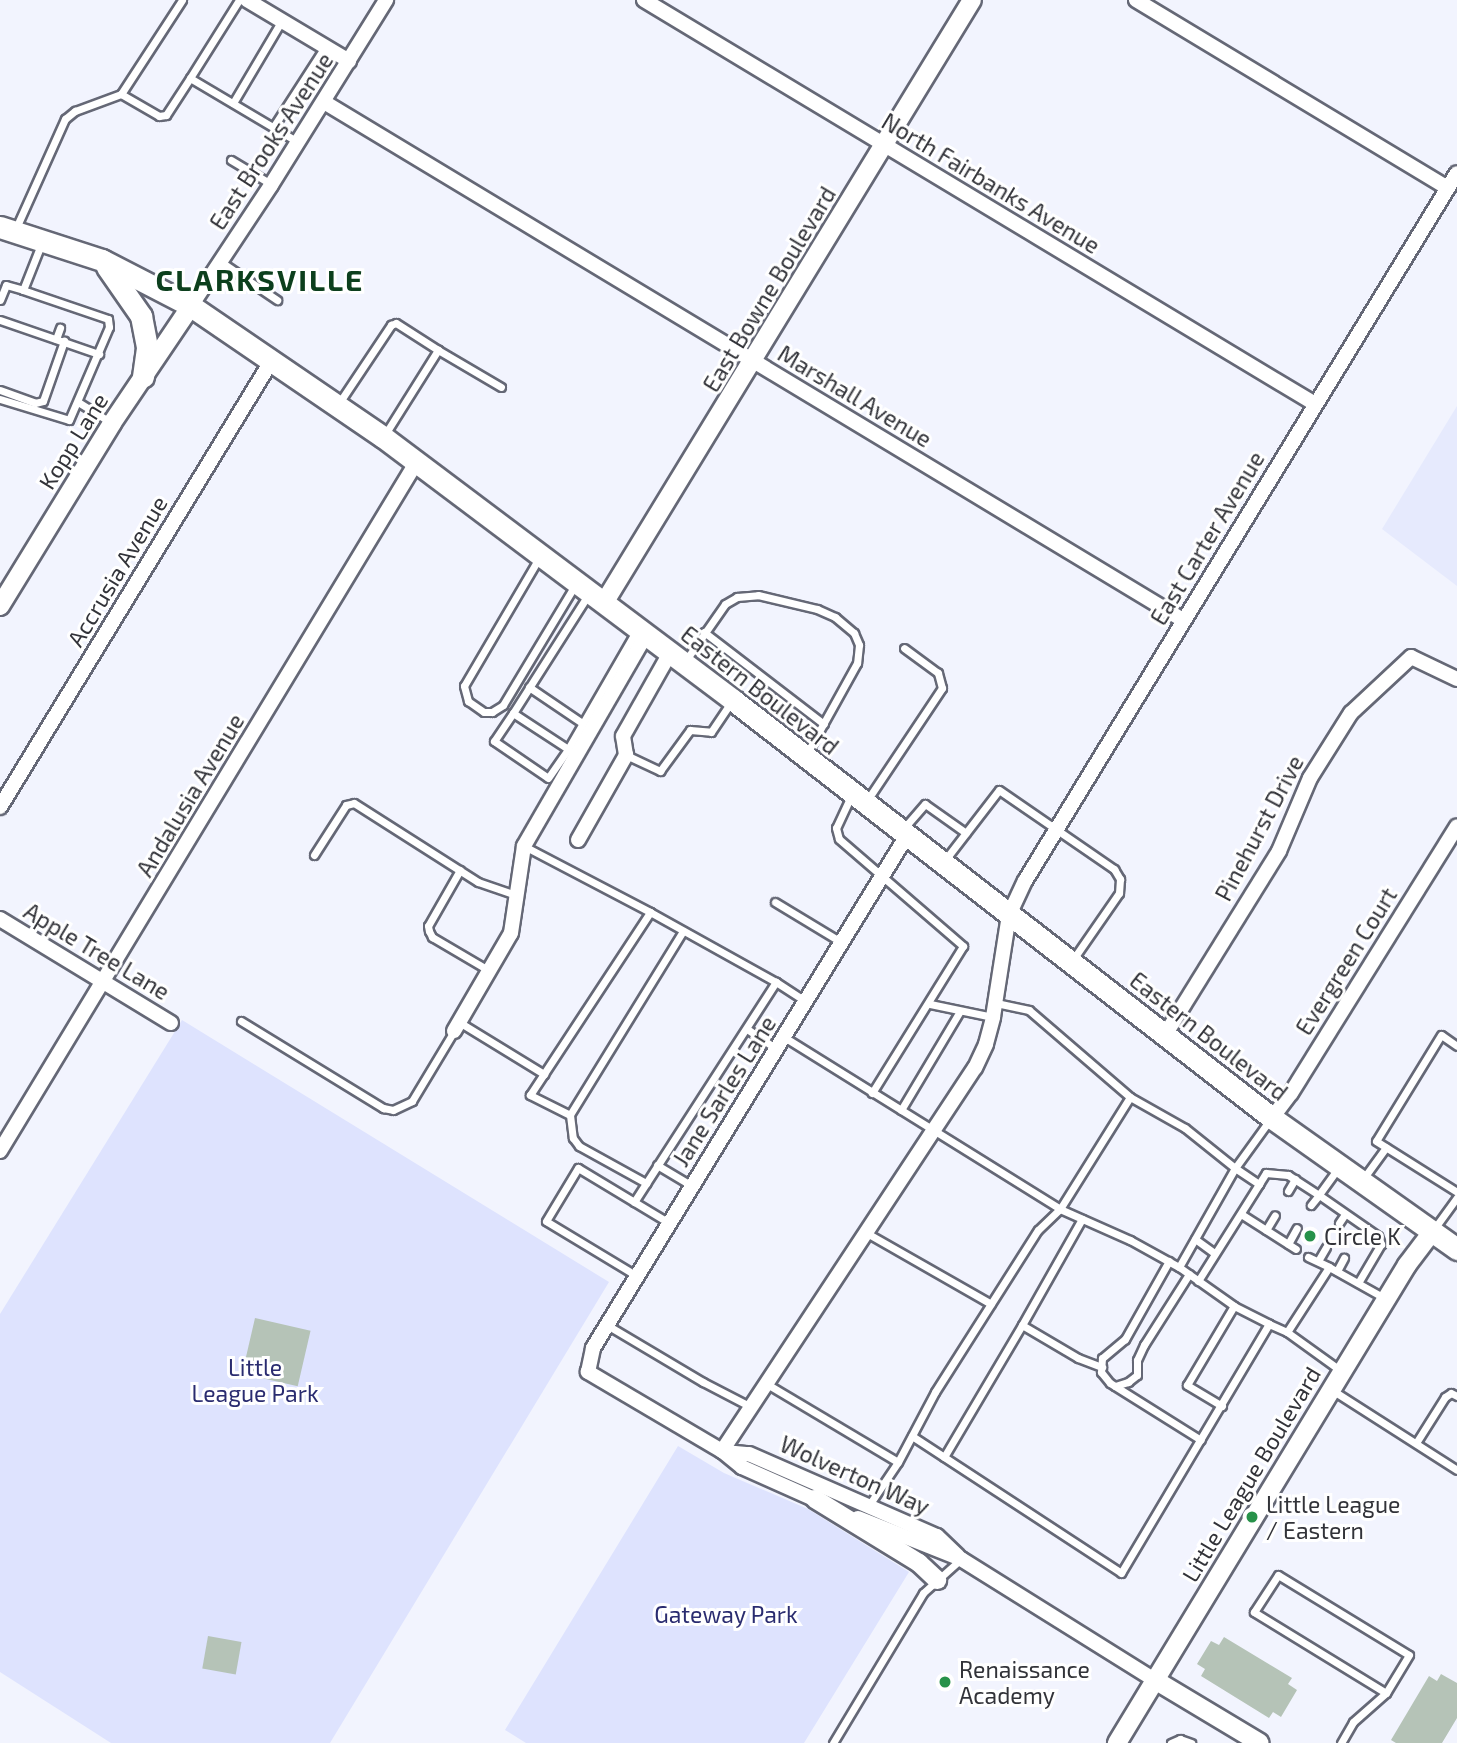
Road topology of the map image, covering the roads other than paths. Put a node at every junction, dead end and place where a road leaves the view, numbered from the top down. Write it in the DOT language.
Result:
graph roads {
  1 [pos="182,0"];
  2 [pos="239,0"];
  3 [pos="247,0"];
  4 [pos="386,0"];
  5 [pos="644,0"];
  6 [pos="972,0"];
  7 [pos="1136,0"];
  8 [pos="282,20"];
  9 [pos="325,46"];
  10 [pos="349,61"];
  11 [pos="190,78"];
  12 [pos="121,94"];
  13 [pos="324,102"];
  14 [pos="233,103"];
  15 [pos="274,126"];
  16 [pos="298,142"];
  17 [pos="885,145"];
  18 [pos="230,160"];
  19 [pos="1457,173"];
  20 [pos="271,185"];
  21 [pos="1448,188"];
  22 [pos="7,229"];
  23 [pos="43,240"];
  24 [pos="102,260"];
  25 [pos="220,261"];
  26 [pos="26,293"];
  27 [pos="0,300"];
  28 [pos="277,300"];
  29 [pos="191,306"];
  30 [pos="21,316"];
  31 [pos="0,320"];
  32 [pos="39,321"];
  33 [pos="18,326"];
  34 [pos="60,328"];
  35 [pos="34,331"];
  36 [pos="79,334"];
  37 [pos="60,340"];
  38 [pos="74,345"];
  39 [pos="438,350"];
  40 [pos="99,354"];
  41 [pos="272,360"];
  42 [pos="754,361"];
  43 [pos="143,377"];
  44 [pos="502,387"];
  45 [pos="0,390"];
  46 [pos="0,398"];
  47 [pos="78,402"];
  48 [pos="1315,404"];
  49 [pos="338,405"];
  50 [pos="112,423"];
  51 [pos="383,437"];
  52 [pos="416,463"];
  53 [pos="541,554"];
  54 [pos="590,592"];
  55 [pos="0,606"];
  56 [pos="1184,621"];
  57 [pos="642,631"];
  58 [pos="705,632"];
  59 [pos="904,648"];
  60 [pos="676,658"];
  61 [pos="1457,679"];
  62 [pos="529,687"];
  63 [pos="733,700"];
  64 [pos="513,713"];
  65 [pos="582,723"];
  66 [pos="824,724"];
  67 [pos="568,749"];
  68 [pos="625,755"];
  69 [pos="805,757"];
  70 [pos="858,799"];
  71 [pos="0,807"];
  72 [pos="1457,825"];
  73 [pos="1056,829"];
  74 [pos="966,833"];
  75 [pos="903,835"];
  76 [pos="578,840"];
  77 [pos="524,846"];
  78 [pos="314,855"];
  79 [pos="942,864"];
  80 [pos="460,870"];
  81 [pos="881,878"];
  82 [pos="517,895"];
  83 [pos="775,902"];
  84 [pos="650,912"];
  85 [pos="1009,915"];
  86 [pos="0,919"];
  87 [pos="683,931"];
  88 [pos="841,943"];
  89 [pos="1071,962"];
  90 [pos="490,971"];
  91 [pos="102,981"];
  92 [pos="776,982"];
  93 [pos="806,1001"];
  94 [pos="930,1004"];
  95 [pos="994,1010"];
  96 [pos="960,1011"];
  97 [pos="241,1021"];
  98 [pos="171,1023"];
  99 [pos="456,1026"];
  100 [pos="747,1029"];
  101 [pos="1165,1035"];
  102 [pos="781,1043"];
  103 [pos="1457,1046"];
  104 [pos="544,1074"];
  105 [pos="872,1093"];
  106 [pos="1130,1097"];
  107 [pos="901,1110"];
  108 [pos="570,1115"];
  109 [pos="1272,1118"];
  110 [pos="933,1131"];
  111 [pos="1386,1147"];
  112 [pos="0,1151"];
  113 [pos="657,1165"];
  114 [pos="1340,1167"];
  115 [pos="1235,1168"];
  116 [pos="1295,1179"];
  117 [pos="1360,1182"];
  118 [pos="646,1183"];
  119 [pos="1259,1184"];
  120 [pos="692,1186"];
  121 [pos="1288,1191"];
  122 [pos="1457,1194"];
  123 [pos="1319,1195"];
  124 [pos="634,1202"];
  125 [pos="1311,1205"];
  126 [pos="1060,1209"];
  127 [pos="1241,1214"];
  128 [pos="1345,1214"];
  129 [pos="1275,1215"];
  130 [pos="1082,1219"];
  131 [pos="1339,1223"];
  132 [pos="669,1224"];
  133 [pos="1363,1226"];
  134 [pos="1297,1228"];
  135 [pos="1266,1230"];
  136 [pos="865,1232"];
  137 [pos="1432,1232"];
  138 [pos="1358,1234"];
  139 [pos="1195,1239"];
  140 [pos="1288,1244"];
  141 [pos="1326,1247"];
  142 [pos="1296,1249"];
  143 [pos="1457,1249"];
  144 [pos="1214,1253"];
  145 [pos="1308,1256"];
  146 [pos="1344,1258"];
  147 [pos="1169,1261"];
  148 [pos="1318,1261"];
  149 [pos="1179,1267"];
  150 [pos="1329,1267"];
  151 [pos="1337,1271"];
  152 [pos="1189,1275"];
  153 [pos="637,1276"];
  154 [pos="1198,1281"];
  155 [pos="1358,1283"];
  156 [pos="1386,1300"];
  157 [pos="991,1304"];
  158 [pos="1234,1306"];
  159 [pos="1269,1324"];
  160 [pos="607,1325"];
  161 [pos="1022,1325"];
  162 [pos="1287,1332"];
  163 [pos="1102,1367"];
  164 [pos="587,1372"];
  165 [pos="1342,1372"];
  166 [pos="767,1384"];
  167 [pos="1115,1386"];
  168 [pos="1331,1390"];
  169 [pos="1457,1396"];
  170 [pos="1222,1406"];
  171 [pos="751,1407"];
  172 [pos="912,1436"];
  173 [pos="1201,1440"];
  174 [pos="1416,1443"];
  175 [pos="722,1451"];
  176 [pos="944,1458"];
  177 [pos="898,1462"];
  178 [pos="1457,1470"];
  179 [pos="815,1499"];
  180 [pos="868,1505"];
  181 [pos="862,1520"];
  182 [pos="961,1559"];
  183 [pos="937,1580"];
  184 [pos="1155,1680"];
  185 [pos="1386,1693"];
  186 [pos="833,1743"];
  187 [pos="1117,1743"];
  188 [pos="1171,1743"];
  189 [pos="1191,1743"];
  190 [pos="1261,1743"];
  191 [pos="1341,1743"];
  1 -- 12 [label="lane"];
  2 -- 11 [label="lane"];
  3 -- 8 [label="street"];
  4 -- 10 [label="street, East Brooks Avenue"];
  5 -- 17 [label="street, North Fairbanks Avenue"];
  6 -- 17 [label="street, East Bowne Boulevard"];
  7 -- 21 [label="street"];
  8 -- 9 [label="street"];
  8 -- 14 [label="lane"];
  9 -- 10 [label="street"];
  9 -- 15 [label="lane"];
  10 -- 13 [label="street, East Brooks Avenue"];
  11 -- 12 [label="lane"];
  11 -- 14 [label="lane"];
  12 -- 22 [label="lane"];
  13 -- 16 [label="street, East Brooks Avenue"];
  13 -- 42 [label="street, Marshall Avenue"];
  14 -- 15 [label="lane"];
  15 -- 16 [label="lane"];
  16 -- 20 [label="street, East Brooks Avenue"];
  17 -- 42 [label="street, East Bowne Boulevard"];
  17 -- 48 [label="street, North Fairbanks Avenue"];
  18 -- 20 [label="lane"];
  19 -- 21 [label="street, East Carter Avenue"];
  20 -- 25 [label="street, East Brooks Avenue"];
  21 -- 48 [label="street, East Carter Avenue"];
  22 -- 23 [label="main road, Eastern Boulevard"];
  23 -- 24 [label="main road, Eastern Boulevard"];
  23 -- 26 [label="lane"];
  24 -- 29 [label="main road, Eastern Boulevard"];
  24 -- 43 [label="main road"];
  25 -- 28 [label="lane"];
  25 -- 29 [label="street, East Brooks Avenue"];
  26 -- 27 [label="lane"];
  26 -- 40 [label="lane"];
  29 -- 41 [label="main road, Eastern Boulevard"];
  29 -- 43 [label="street, Kopp Lane"];
  30 -- 33 [label="lane"];
  31 -- 33 [label="lane"];
  32 -- 35 [label="lane"];
  33 -- 35 [label="lane"];
  34 -- 37 [label="lane"];
  35 -- 37 [label="lane"];
  36 -- 38 [label="lane"];
  37 -- 38 [label="lane"];
  37 -- 45 [label="lane"];
  38 -- 40 [label="lane"];
  39 -- 44 [label="lane"];
  39 -- 49 [label="lane"];
  39 -- 51 [label="lane"];
  40 -- 47 [label="lane"];
  41 -- 49 [label="main road, Eastern Boulevard"];
  41 -- 71 [label="street, Accrusia Avenue"];
  42 -- 54 [label="street, East Bowne Boulevard"];
  42 -- 56 [label="street, Marshall Avenue"];
  43 -- 50 [label="street, Kopp Lane"];
  46 -- 47 [label="lane"];
  47 -- 50 [label="lane"];
  48 -- 56 [label="street, East Carter Avenue"];
  49 -- 51 [label="main road, Eastern Boulevard"];
  50 -- 55 [label="street, Kopp Lane"];
  51 -- 52 [label="main road, Eastern Boulevard"];
  52 -- 53 [label="main road, Eastern Boulevard"];
  52 -- 91 [label="street, Andalusia Avenue"];
  53 -- 54 [label="main road, Eastern Boulevard"];
  53 -- 54 [label="lane"];
  54 -- 57 [label="main road, Eastern Boulevard"];
  54 -- 62 [label="lane"];
  56 -- 73 [label="street, East Carter Avenue"];
  57 -- 60 [label="main road, Eastern Boulevard"];
  57 -- 65 [label="lane"];
  57 -- 77 [label="street"];
  58 -- 60 [label="lane"];
  58 -- 66 [label="lane"];
  58 -- 66 [label="lane"];
  59 -- 70 [label="lane"];
  60 -- 63 [label="main road, Eastern Boulevard"];
  60 -- 68 [label="street"];
  61 -- 101 [label="street, Pinehurst Drive"];
  62 -- 64 [label="lane"];
  62 -- 65 [label="lane"];
  63 -- 68 [label="lane"];
  63 -- 69 [label="main road, Eastern Boulevard"];
  64 -- 67 [label="lane"];
  64 -- 67 [label="lane"];
  65 -- 67 [label="lane"];
  66 -- 69 [label="lane"];
  68 -- 76 [label="street"];
  69 -- 70 [label="main road, Eastern Boulevard"];
  70 -- 75 [label="main road, Eastern Boulevard"];
  70 -- 81 [label="lane"];
  72 -- 109 [label="street, Evergreen Court"];
  73 -- 74 [label="lane"];
  73 -- 85 [label="street, East Carter Avenue"];
  73 -- 89 [label="lane"];
  74 -- 75 [label="lane"];
  74 -- 79 [label="lane"];
  75 -- 79 [label="main road, Eastern Boulevard"];
  75 -- 81 [label="street, Jane Sarles Lane"];
  77 -- 82 [label="street"];
  77 -- 84 [label="lane"];
  78 -- 80 [label="lane"];
  79 -- 85 [label="main road, Eastern Boulevard"];
  80 -- 82 [label="lane"];
  80 -- 90 [label="lane"];
  81 -- 88 [label="street, Jane Sarles Lane"];
  81 -- 94 [label="lane"];
  82 -- 90 [label="street"];
  83 -- 88 [label="lane"];
  84 -- 87 [label="lane"];
  84 -- 104 [label="lane"];
  85 -- 89 [label="main road, Eastern Boulevard"];
  85 -- 95 [label="street, East Carter Avenue"];
  86 -- 91 [label="street, Apple Tree Lane"];
  87 -- 92 [label="lane"];
  87 -- 108 [label="lane"];
  88 -- 93 [label="street, Jane Sarles Lane"];
  89 -- 101 [label="main road, Eastern Boulevard"];
  90 -- 99 [label="street"];
  91 -- 98 [label="street, Apple Tree Lane"];
  91 -- 112 [label="street, Andalusia Avenue"];
  92 -- 93 [label="lane"];
  92 -- 100 [label="lane"];
  93 -- 102 [label="street, Jane Sarles Lane"];
  94 -- 96 [label="lane"];
  94 -- 105 [label="lane"];
  95 -- 96 [label="lane"];
  95 -- 106 [label="lane"];
  95 -- 110 [label="street, East Carter Avenue"];
  96 -- 107 [label="lane"];
  97 -- 99 [label="lane"];
  99 -- 104 [label="lane"];
  100 -- 102 [label="lane"];
  100 -- 113 [label="lane"];
  101 -- 109 [label="main road, Eastern Boulevard"];
  102 -- 105 [label="lane"];
  102 -- 120 [label="street, Jane Sarles Lane"];
  103 -- 111 [label="lane"];
  104 -- 108 [label="lane"];
  105 -- 107 [label="lane"];
  106 -- 115 [label="lane"];
  106 -- 126 [label="lane"];
  107 -- 110 [label="lane"];
  108 -- 118 [label="lane"];
  109 -- 114 [label="main road, Eastern Boulevard"];
  109 -- 115 [label="lane"];
  110 -- 126 [label="lane"];
  110 -- 136 [label="street, East Carter Avenue"];
  111 -- 117 [label="lane"];
  111 -- 122 [label="lane"];
  113 -- 118 [label="lane"];
  113 -- 120 [label="lane"];
  114 -- 117 [label="main road, Eastern Boulevard"];
  114 -- 123 [label="lane"];
  115 -- 119 [label="lane"];
  115 -- 139 [label="lane"];
  116 -- 119 [label="lane"];
  116 -- 121 [label="lane"];
  116 -- 123 [label="lane"];
  117 -- 137 [label="main road, Eastern Boulevard"];
  118 -- 124 [label="lane"];
  119 -- 127 [label="lane"];
  120 -- 132 [label="street, Jane Sarles Lane"];
  122 -- 137 [label="lane"];
  123 -- 125 [label="lane"];
  123 -- 128 [label="lane"];
  124 -- 132 [label="lane"];
  124 -- 153 [label="lane"];
  126 -- 130 [label="lane"];
  126 -- 157 [label="lane"];
  127 -- 135 [label="lane"];
  127 -- 144 [label="lane"];
  128 -- 131 [label="lane"];
  128 -- 133 [label="lane"];
  129 -- 135 [label="lane"];
  130 -- 147 [label="lane"];
  130 -- 161 [label="lane"];
  132 -- 153 [label="street, Jane Sarles Lane"];
  133 -- 138 [label="lane"];
  133 -- 155 [label="lane"];
  134 -- 140 [label="lane"];
  135 -- 140 [label="lane"];
  136 -- 157 [label="lane"];
  136 -- 166 [label="street, East Carter Avenue"];
  137 -- 143 [label="main road, Eastern Boulevard"];
  137 -- 156 [label="street, Little League Boulevard"];
  139 -- 144 [label="lane"];
  139 -- 149 [label="lane"];
  140 -- 142 [label="lane"];
  141 -- 148 [label="lane"];
  144 -- 154 [label="lane"];
  145 -- 148 [label="lane"];
  146 -- 151 [label="lane"];
  147 -- 149 [label="lane"];
  147 -- 163 [label="lane"];
  148 -- 150 [label="lane"];
  149 -- 152 [label="lane"];
  150 -- 151 [label="lane"];
  150 -- 162 [label="lane"];
  151 -- 155 [label="lane"];
  152 -- 154 [label="lane"];
  152 -- 167 [label="lane"];
  153 -- 160 [label="street, Jane Sarles Lane"];
  154 -- 158 [label="lane"];
  155 -- 156 [label="lane"];
  156 -- 165 [label="street, Little League Boulevard"];
  157 -- 172 [label="lane"];
  158 -- 159 [label="lane"];
  158 -- 170 [label="lane"];
  159 -- 162 [label="lane"];
  159 -- 170 [label="lane"];
  160 -- 164 [label="street, Jane Sarles Lane"];
  160 -- 171 [label="lane"];
  161 -- 163 [label="lane"];
  161 -- 176 [label="lane"];
  162 -- 165 [label="lane"];
  163 -- 167 [label="lane"];
  164 -- 175 [label="street, Wolverton Way"];
  165 -- 168 [label="street, Little League Boulevard"];
  166 -- 171 [label="street, East Carter Avenue"];
  166 -- 177 [label="lane"];
  167 -- 173 [label="lane"];
  168 -- 174 [label="lane"];
  168 -- 184 [label="street, Little League Boulevard"];
  169 -- 174 [label="lane"];
  170 -- 173 [label="lane"];
  171 -- 175 [label="street, East Carter Avenue"];
  172 -- 176 [label="lane"];
  172 -- 177 [label="lane"];
  173 -- 176 [label="lane"];
  174 -- 178 [label="lane"];
  175 -- 179 [label="street, Wolverton Way"];
  175 -- 180 [label="street, Wolverton Way"];
  177 -- 180 [label="lane"];
  179 -- 181 [label="street, Wolverton Way"];
  179 -- 183 [label="street"];
  180 -- 181 [label="lane"];
  180 -- 182 [label="street, Wolverton Way"];
  181 -- 182 [label="street, Wolverton Way"];
  182 -- 183 [label="lane"];
  182 -- 184 [label="street, Wolverton Way"];
  183 -- 186 [label="lane"];
  184 -- 187 [label="street, Little League Boulevard"];
  184 -- 190 [label="street"];
  185 -- 185 [label="lane"];
  185 -- 191 [label="lane"];
  188 -- 189 [label="lane"];
}
